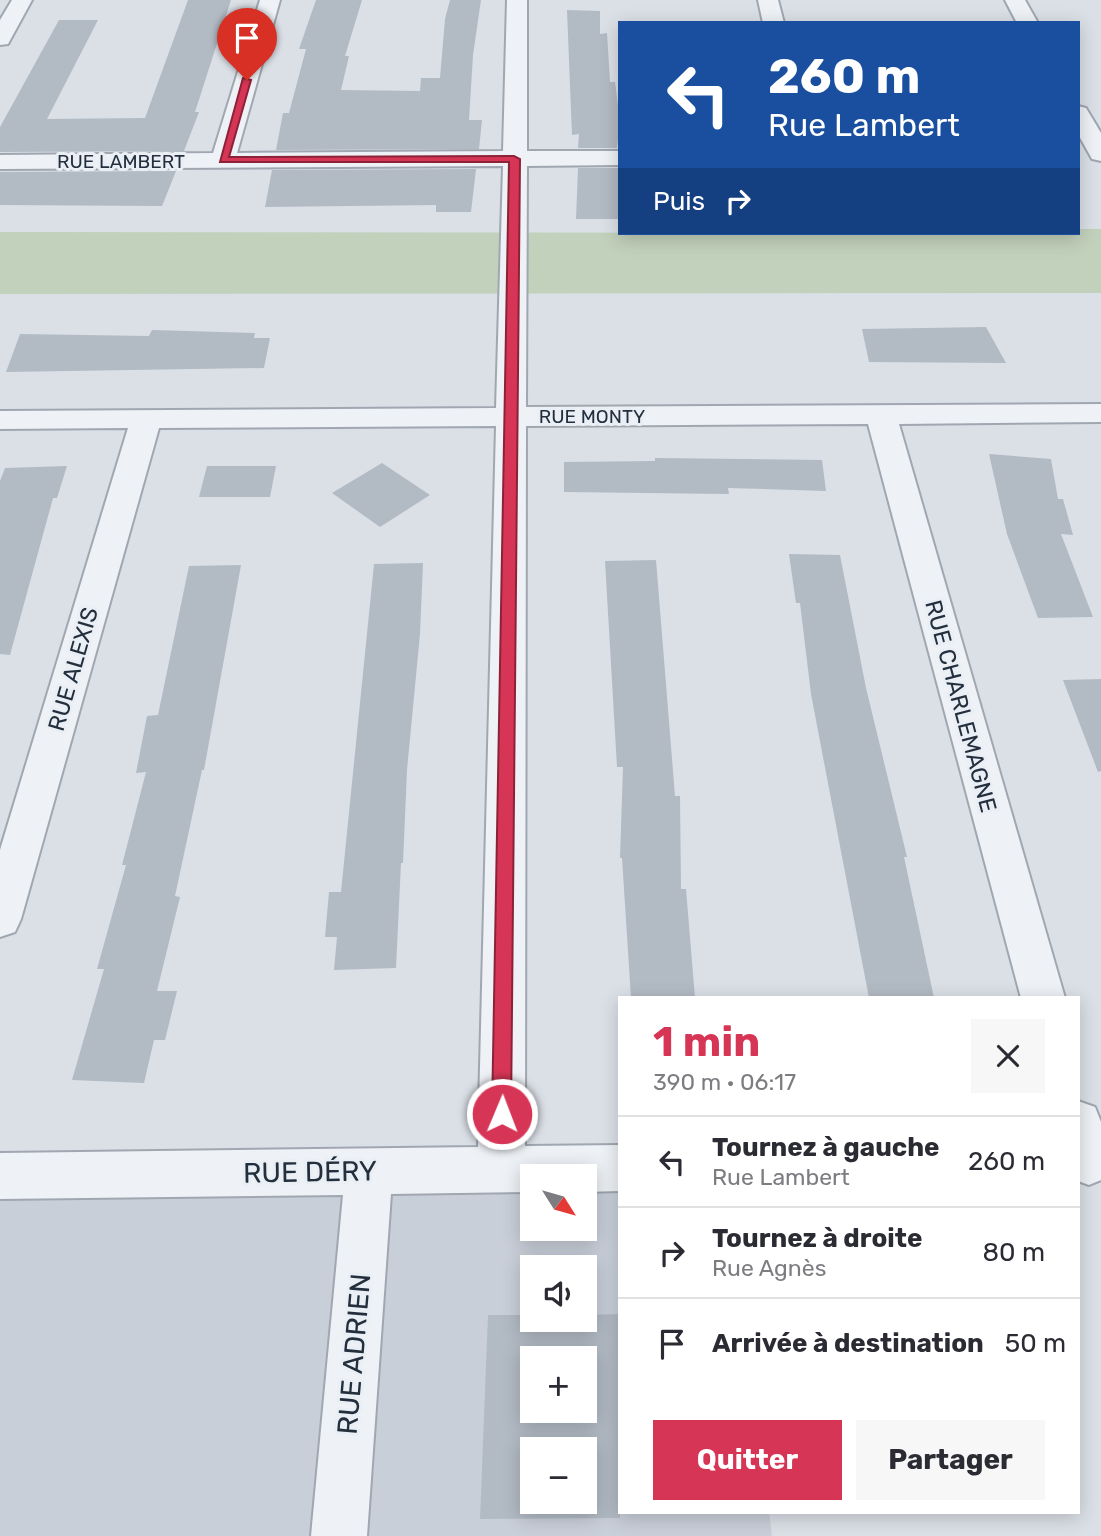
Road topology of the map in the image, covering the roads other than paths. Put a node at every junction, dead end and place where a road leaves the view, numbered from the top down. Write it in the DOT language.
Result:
graph roads {
  1 [pos="22,0"];
  2 [pos="270,0"];
  3 [pos="517,0"];
  4 [pos="768,0"];
  5 [pos="1016,0"];
  6 [pos="773,21"];
  7 [pos="1027,21"];
  8 [pos="0,38"];
  9 [pos="1080,117"];
  10 [pos="1080,155"];
  11 [pos="1101,155"];
  12 [pos="618,158"];
  13 [pos="514,159"];
  14 [pos="223,160"];
  15 [pos="0,162"];
  16 [pos="1101,413"];
  17 [pos="881,414"];
  18 [pos="511,416"];
  19 [pos="0,419"];
  20 [pos="146,419"];
  21 [pos="0,919"];
  22 [pos="1042,996"];
  23 [pos="618,1168"];
  24 [pos="501,1169"];
  25 [pos="369,1172"];
  26 [pos="0,1176"];
  27 [pos="339,1536"];
  1 -- 8 [label="street"];
  2 -- 14 [label="street"];
  3 -- 13 [label="street"];
  4 -- 6 [label="street"];
  5 -- 7 [label="street"];
  9 -- 11 [label="street"];
  10 -- 11 [label="street"];
  12 -- 13 [label="street, RUE LAMBERT"];
  13 -- 14 [label="street, RUE LAMBERT"];
  13 -- 18 [label="street"];
  14 -- 15 [label="street, RUE LAMBERT"];
  16 -- 17 [label="street, RUE MONTY"];
  17 -- 18 [label="street, RUE MONTY"];
  17 -- 22 [label="street, RUE CHARLEMAGNE"];
  18 -- 20 [label="street, RUE MONTY"];
  18 -- 24 [label="street"];
  19 -- 20 [label="street, RUE MONTY"];
  20 -- 21 [label="street, RUE ALEXIS"];
  23 -- 24 [label="street, RUE DÉRY"];
  24 -- 25 [label="street, RUE DÉRY"];
  25 -- 26 [label="street, RUE DÉRY"];
  25 -- 27 [label="street, RUE ADRIEN"];
}
